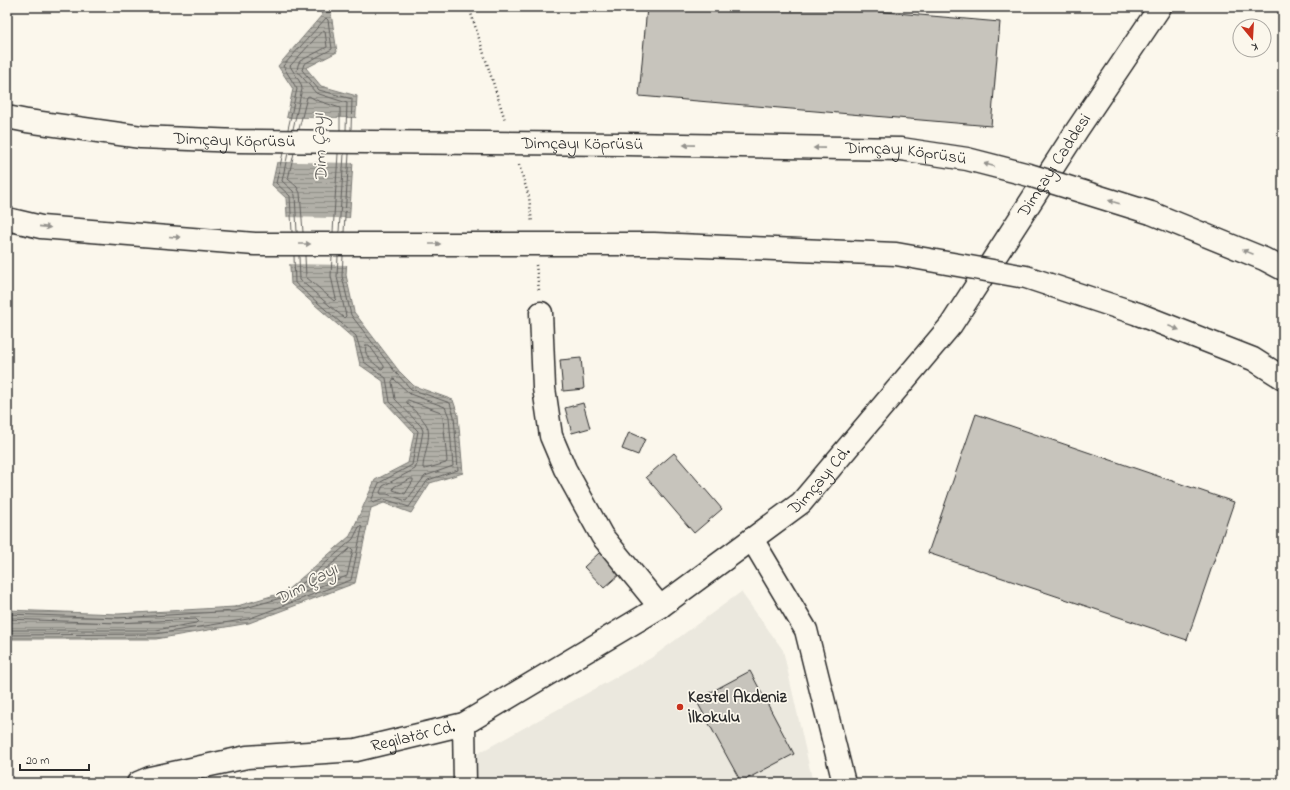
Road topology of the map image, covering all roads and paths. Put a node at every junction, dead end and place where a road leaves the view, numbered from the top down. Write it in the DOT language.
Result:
graph roads {
  1 [pos="1160,7"];
  2 [pos="7,117"];
  3 [pos="7,219"];
  4 [pos="1283,269"];
  5 [pos="541,313"];
  6 [pos="952,325"];
  7 [pos="1283,378"];
  8 [pos="752,539"];
  9 [pos="660,607"];
  10 [pos="464,724"];
  11 [pos="138,783"];
  12 [pos="465,783"];
  13 [pos="844,783"];
  1 -- 6 [label="main road, Dimçayı Caddesi"];
  4 -- 2 [label="main road, Dimçayı Köprüsü, one-way, bridge"];
  3 -- 7 [label="main road, one-way, bridge"];
  5 -- 9 [label="main road"];
  6 -- 8 [label="main road, Dimçayı Cd."];
  8 -- 9 [label="main road, Dimçayı Cd."];
  8 -- 13 [label="main road"];
  9 -- 10 [label="main road, Regilatör Cd."];
  10 -- 11 [label="main road, Regilatör Cd."];
  10 -- 12 [label="main road"];
}
